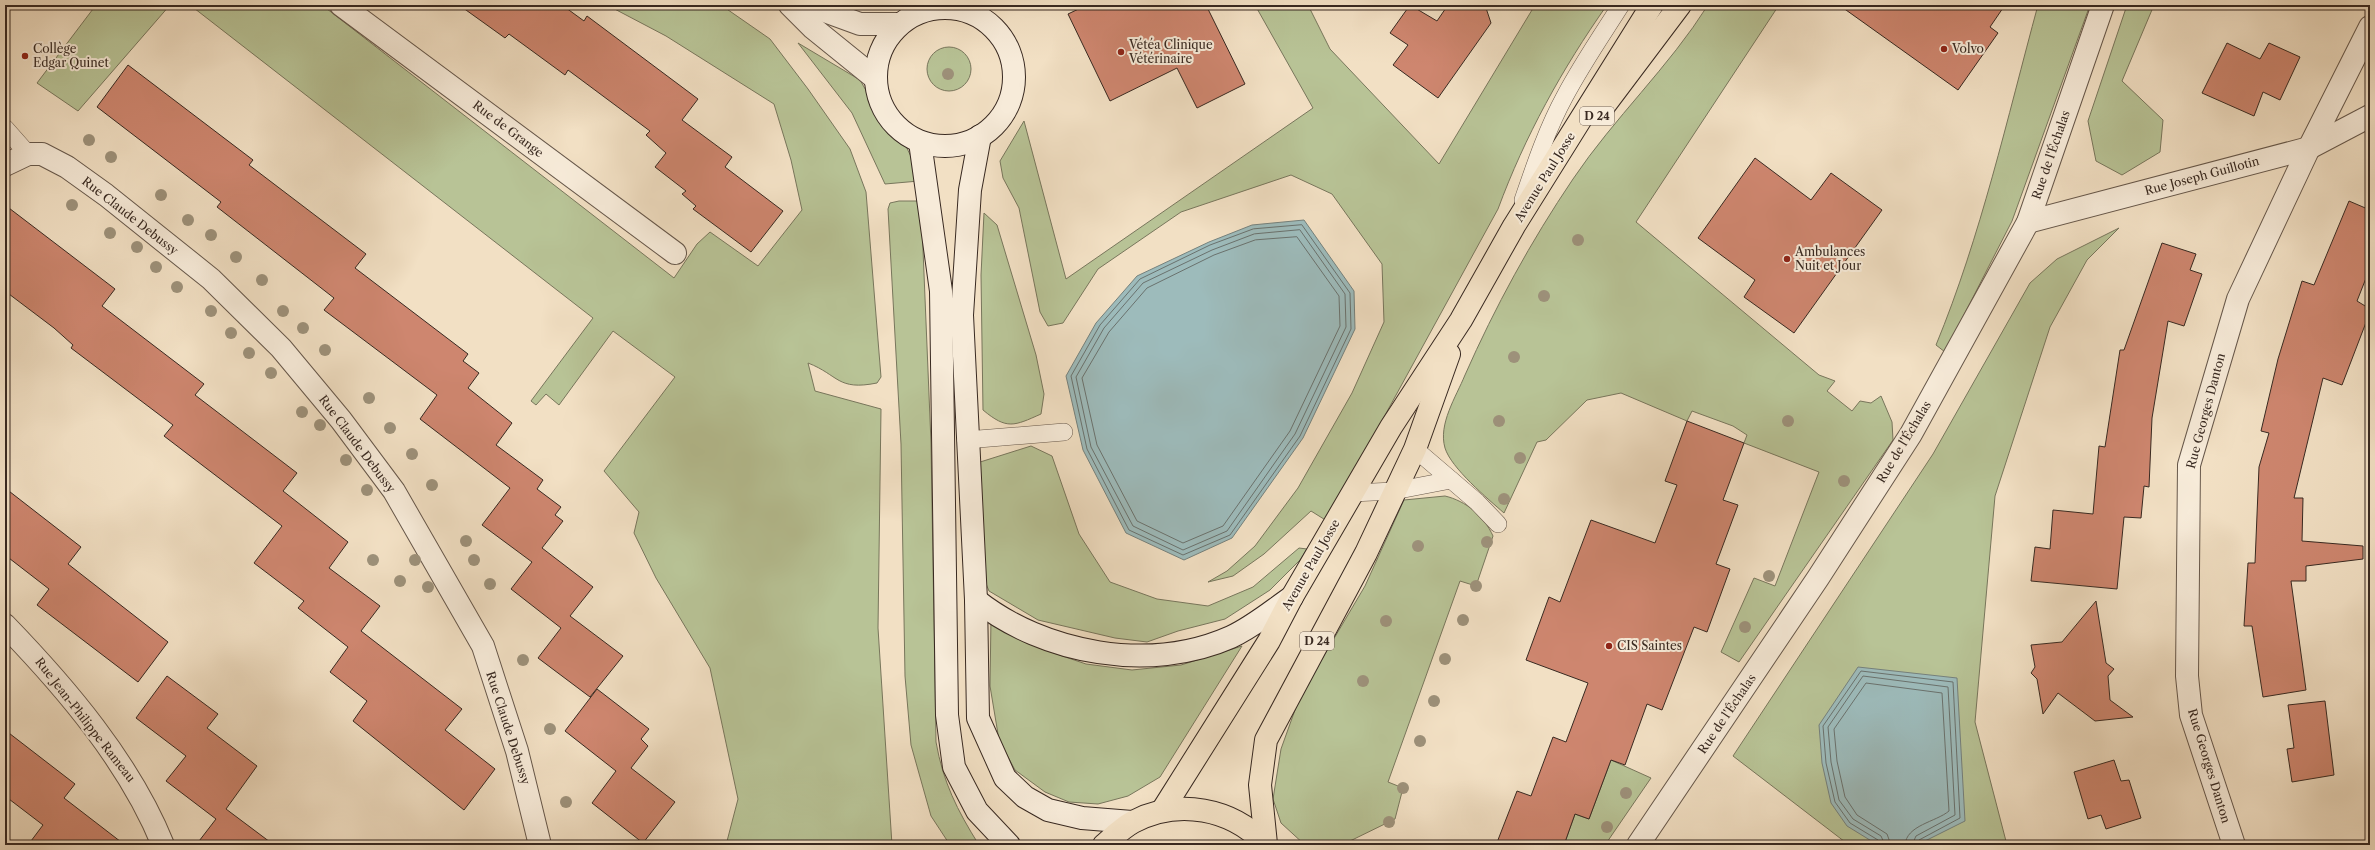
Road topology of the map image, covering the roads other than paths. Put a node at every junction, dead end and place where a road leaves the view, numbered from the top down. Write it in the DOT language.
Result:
graph roads {
  1 [pos="341,5"];
  2 [pos="790,5"];
  3 [pos="808,5"];
  4 [pos="1621,5"];
  5 [pos="1652,5"];
  6 [pos="1680,5"];
  7 [pos="2103,5"];
  8 [pos="937,7"];
  9 [pos="983,12"];
  10 [pos="898,24"];
  11 [pos="2370,27"];
  12 [pos="876,79"];
  13 [pos="2370,116"];
  14 [pos="5,128"];
  15 [pos="980,136"];
  16 [pos="920,142"];
  17 [pos="2309,148"];
  18 [pos="28,154"];
  19 [pos="5,165"];
  20 [pos="2028,222"];
  21 [pos="1514,226"];
  22 [pos="675,253"];
  23 [pos="1461,320"];
  24 [pos="1064,432"];
  25 [pos="966,440"];
  26 [pos="1415,449"];
  27 [pos="1451,480"];
  28 [pos="1394,491"];
  29 [pos="1352,493"];
  30 [pos="1498,524"];
  31 [pos="1292,597"];
  32 [pos="976,600"];
  33 [pos="5,625"];
  34 [pos="1162,811"];
  35 [pos="1132,822"];
  36 [pos="163,845"];
  37 [pos="540,845"];
  38 [pos="1009,845"];
  39 [pos="1104,845"];
  40 [pos="1266,845"];
  41 [pos="1638,845"];
  42 [pos="2234,845"];
  1 -- 22 [label="street, Rue de Grange"];
  2 -- 12 [label="street"];
  3 -- 10 [label="street"];
  4 -- 21 [label="lane"];
  5 -- 21 [label="main road, Avenue Paul Josse / D 24"];
  6 -- 21 [label="main road, Avenue Paul Josse / D 24"];
  7 -- 20 [label="street, Rue de l'Échalas"];
  8 -- 9 [label="street"];
  8 -- 10 [label="street"];
  9 -- 15 [label="street"];
  10 -- 12 [label="street"];
  11 -- 17 [label="street, Rue Georges Danton"];
  12 -- 16 [label="street"];
  13 -- 17 [label="street, Rue Joseph Guillotin"];
  14 -- 18 [label="lane"];
  15 -- 16 [label="street"];
  15 -- 25 [label="street"];
  16 -- 38 [label="street"];
  17 -- 20 [label="street, Rue Joseph Guillotin"];
  17 -- 42 [label="street, Rue Georges Danton"];
  18 -- 19 [label="street"];
  18 -- 37 [label="street, Rue Claude Debussy"];
  20 -- 41 [label="street, Rue de l'Échalas"];
  21 -- 23 [label="main road, Avenue Paul Josse / D 24"];
  23 -- 26 [label="main road, Avenue Paul Josse / D 24"];
  23 -- 29 [label="main road, Avenue Paul Josse / D 24"];
  24 -- 25 [label="lane"];
  25 -- 32 [label="street"];
  26 -- 27 [label="lane"];
  26 -- 28 [label="main road, Avenue Paul Josse / D 24"];
  27 -- 28 [label="lane"];
  27 -- 30 [label="lane"];
  28 -- 29 [label="lane"];
  28 -- 40 [label="main road, Avenue Paul Josse / D 24"];
  29 -- 31 [label="main road, Avenue Paul Josse / D 24"];
  31 -- 32 [label="street"];
  31 -- 34 [label="main road, Avenue Paul Josse / D 24"];
  32 -- 35 [label="street"];
  33 -- 36 [label="street, Rue Jean-Philippe Rameau"];
  34 -- 35 [label="main road"];
  34 -- 40 [label="main road"];
  35 -- 39 [label="main road"];
}
